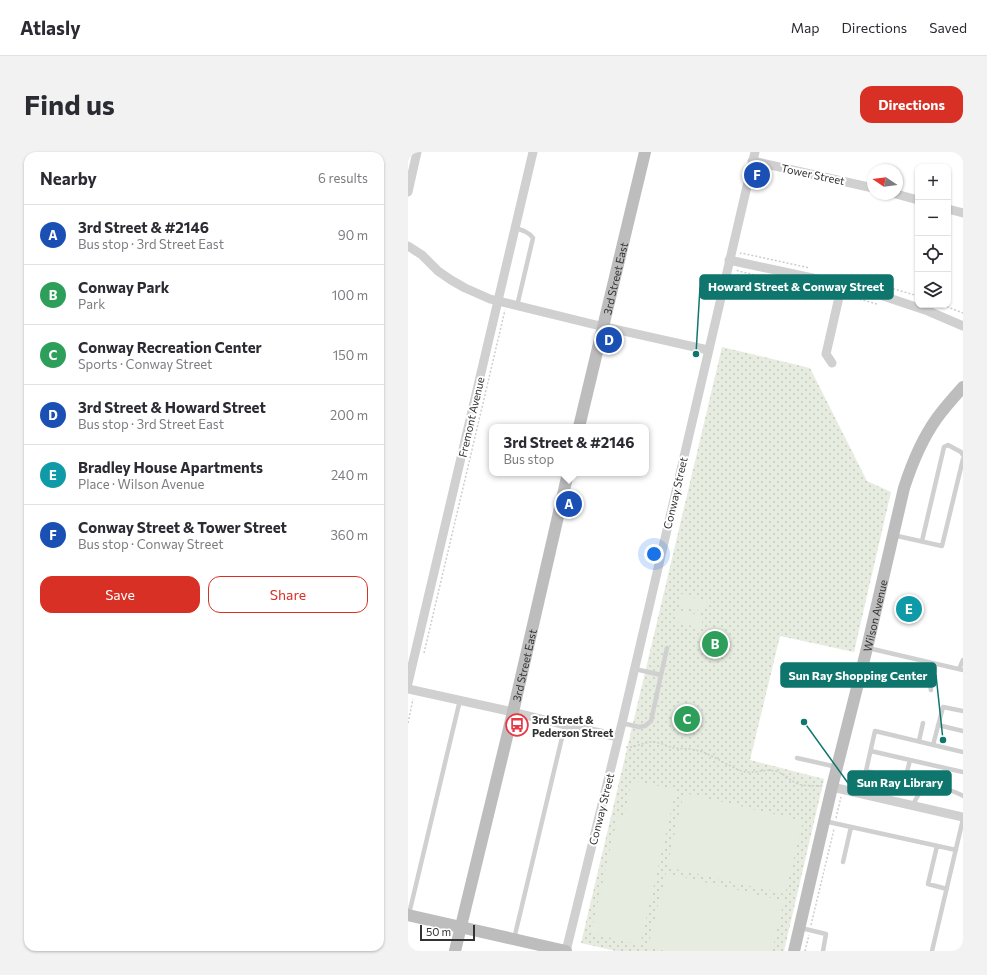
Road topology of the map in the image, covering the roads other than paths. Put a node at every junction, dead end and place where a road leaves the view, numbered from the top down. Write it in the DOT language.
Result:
graph roads {
  1 [pos="417,152"];
  2 [pos="533,152"];
  3 [pos="645,152"];
  4 [pos="754,157"];
  5 [pos="867,186"];
  6 [pos="408,192"];
  7 [pos="903,196"];
  8 [pos="915,199"];
  9 [pos="951,210"];
  10 [pos="963,213"];
  11 [pos="515,228"];
  12 [pos="408,246"];
  13 [pos="729,260"];
  14 [pos="842,284"];
  15 [pos="498,301"];
  16 [pos="517,306"];
  17 [pos="602,326"];
  18 [pos="963,326"];
  19 [pos="708,350"];
  20 [pos="832,363"];
  21 [pos="963,387"];
  22 [pos="580,424"];
  23 [pos="963,455"];
  24 [pos="963,459"];
  25 [pos="567,476"];
  26 [pos="893,535"];
  27 [pos="922,541"];
  28 [pos="667,648"];
  29 [pos="866,648"];
  30 [pos="963,660"];
  31 [pos="862,665"];
  32 [pos="635,669"];
  33 [pos="961,670"];
  34 [pos="661,674"];
  35 [pos="408,683"];
  36 [pos="408,689"];
  37 [pos="931,690"];
  38 [pos="460,700"];
  39 [pos="963,711"];
  40 [pos="513,712"];
  41 [pos="622,723"];
  42 [pos="923,723"];
  43 [pos="565,725"];
  44 [pos="938,725"];
  45 [pos="963,731"];
  46 [pos="618,737"];
  47 [pos="919,741"];
  48 [pos="933,745"];
  49 [pos="871,751"];
  50 [pos="963,752"];
  51 [pos="797,758"];
  52 [pos="910,760"];
  53 [pos="837,767"];
  54 [pos="866,771"];
  55 [pos="963,772"];
  56 [pos="832,787"];
  57 [pos="861,793"];
  58 [pos="963,796"];
  59 [pos="913,805"];
  60 [pos="963,818"];
  61 [pos="830,823"];
  62 [pos="851,827"];
  63 [pos="937,846"];
  64 [pos="956,850"];
  65 [pos="843,862"];
  66 [pos="947,889"];
  67 [pos="408,916"];
  68 [pos="461,928"];
  69 [pos="804,929"];
  70 [pos="514,939"];
  71 [pos="455,951"];
  72 [pos="566,951"];
  73 [pos="794,951"];
  74 [pos="823,951"];
  75 [pos="932,951"];
  1 -- 6 [label="street"];
  2 -- 11 [label="street, Fremont Avenue"];
  3 -- 17 [label="street, 3rd Street East"];
  4 -- 5 [label="street, Tower Street"];
  4 -- 13 [label="street, Conway Street"];
  7 -- 8 [label="street"];
  9 -- 10 [label="street"];
  11 -- 15 [label="street, Fremont Avenue"];
  11 -- 16 [label="lane"];
  12 -- 15 [label="street"];
  13 -- 14 [label="street"];
  13 -- 19 [label="street, Conway Street"];
  14 -- 18 [label="street"];
  14 -- 20 [label="street"];
  15 -- 16 [label="street"];
  15 -- 35 [label="street, Fremont Avenue"];
  16 -- 17 [label="street"];
  17 -- 19 [label="street"];
  17 -- 22 [label="street, 3rd Street East"];
  19 -- 32 [label="street, Conway Street"];
  21 -- 26 [label="street, Wilson Avenue"];
  23 -- 27 [label="lane"];
  24 -- 27 [label="lane"];
  25 -- 40 [label="street, 3rd Street East"];
  26 -- 27 [label="lane"];
  26 -- 29 [label="street, Wilson Avenue"];
  28 -- 34 [label="lane"];
  29 -- 31 [label="street, Wilson Avenue"];
  29 -- 33 [label="lane"];
  30 -- 33 [label="lane"];
  31 -- 37 [label="lane"];
  31 -- 53 [label="street, Wilson Avenue"];
  32 -- 34 [label="lane"];
  32 -- 41 [label="street, Conway Street"];
  34 -- 41 [label="lane"];
  36 -- 38 [label="street"];
  38 -- 40 [label="street"];
  38 -- 67 [label="lane"];
  39 -- 44 [label="lane"];
  40 -- 43 [label="street"];
  40 -- 68 [label="street, 3rd Street East"];
  41 -- 46 [label="street, Conway Street"];
  42 -- 47 [label="lane"];
  43 -- 46 [label="street"];
  43 -- 70 [label="lane"];
  44 -- 45 [label="lane"];
  44 -- 48 [label="lane"];
  46 -- 72 [label="street, Conway Street"];
  47 -- 48 [label="lane"];
  47 -- 49 [label="lane"];
  48 -- 50 [label="lane"];
  49 -- 52 [label="lane"];
  49 -- 54 [label="lane"];
  51 -- 53 [label="lane"];
  52 -- 54 [label="lane"];
  52 -- 55 [label="lane"];
  53 -- 56 [label="street, Wilson Avenue"];
  54 -- 57 [label="lane"];
  56 -- 57 [label="street"];
  56 -- 61 [label="street, Wilson Avenue"];
  57 -- 59 [label="street"];
  58 -- 59 [label="lane"];
  59 -- 60 [label="street"];
  60 -- 64 [label="lane"];
  61 -- 62 [label="lane"];
  61 -- 69 [label="street, Wilson Avenue"];
  62 -- 63 [label="lane"];
  62 -- 65 [label="lane"];
  63 -- 64 [label="lane"];
  63 -- 66 [label="lane"];
  64 -- 66 [label="lane"];
  66 -- 75 [label="lane"];
  67 -- 68 [label="street"];
  68 -- 70 [label="street"];
  68 -- 71 [label="street, 3rd Street East"];
  69 -- 73 [label="street, Wilson Avenue"];
  69 -- 74 [label="lane"];
  70 -- 72 [label="street"];
}
